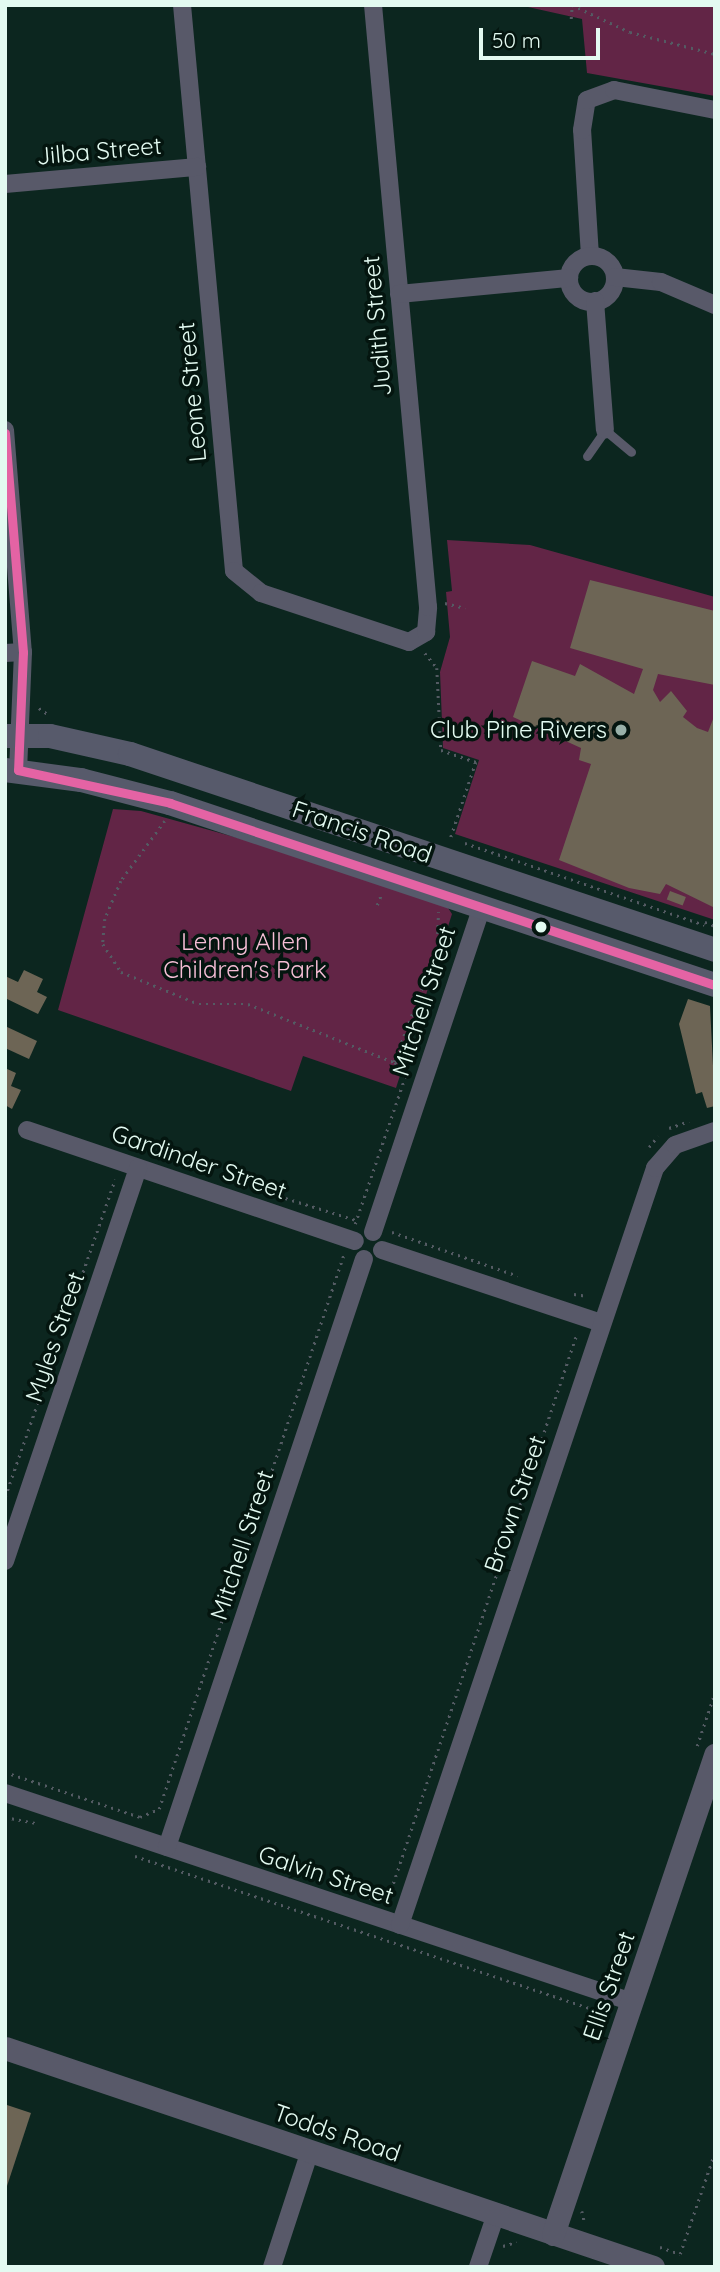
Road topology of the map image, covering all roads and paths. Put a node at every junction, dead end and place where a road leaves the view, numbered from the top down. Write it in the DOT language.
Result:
graph roads {
  1 [pos="182,5"];
  2 [pos="373,5"];
  3 [pos="572,5"];
  4 [pos="571,19"];
  5 [pos="715,54"];
  6 [pos="715,110"];
  7 [pos="197,167"];
  8 [pos="5,184"];
  9 [pos="590,256"];
  10 [pos="615,277"];
  11 [pos="569,278"];
  12 [pos="398,294"];
  13 [pos="595,302"];
  14 [pos="715,305"];
  15 [pos="5,430"];
  16 [pos="605,430"];
  17 [pos="631,452"];
  18 [pos="587,456"];
  19 [pos="428,604"];
  20 [pos="465,608"];
  21 [pos="420,640"];
  22 [pos="14,652"];
  23 [pos="14,735"];
  24 [pos="12,770"];
  25 [pos="171,809"];
  26 [pos="449,845"];
  27 [pos="433,899"];
  28 [pos="482,906"];
  29 [pos="705,922"];
  30 [pos="715,926"];
  31 [pos="715,950"];
  32 [pos="715,985"];
  33 [pos="394,1062"];
  34 [pos="27,1130"];
  35 [pos="715,1131"];
  36 [pos="133,1166"];
  37 [pos="266,1194"];
  38 [pos="356,1220"];
  39 [pos="374,1229"];
  40 [pos="352,1240"];
  41 [pos="382,1250"];
  42 [pos="364,1259"];
  43 [pos="527,1279"];
  44 [pos="565,1292"];
  45 [pos="588,1296"];
  46 [pos="602,1323"];
  47 [pos="5,1497"];
  48 [pos="5,1561"];
  49 [pos="715,1755"];
  50 [pos="5,1772"];
  51 [pos="5,1793"];
  52 [pos="5,1817"];
  53 [pos="50,1826"];
  54 [pos="167,1847"];
  55 [pos="121,1851"];
  56 [pos="400,1925"];
  57 [pos="632,2002"];
  58 [pos="603,2020"];
  59 [pos="5,2048"];
  60 [pos="310,2151"];
  61 [pos="715,2152"];
  62 [pos="496,2214"];
  63 [pos="582,2222"];
  64 [pos="588,2223"];
  65 [pos="553,2234"];
  66 [pos="521,2243"];
  67 [pos="495,2250"];
  68 [pos="654,2256"];
  69 [pos="272,2267"];
  70 [pos="478,2267"];
  1 -- 7 [label="street, Leone Street"];
  2 -- 12 [label="street, Judith Street"];
  3 -- 4 [label="path"];
  3 -- 5 [label="path"];
  6 -- 9 [label="street"];
  7 -- 8 [label="street, Jilba Street"];
  7 -- 21 [label="street, Leone Street"];
  9 -- 10 [label="street"];
  9 -- 11 [label="street"];
  10 -- 13 [label="street"];
  10 -- 14 [label="street"];
  11 -- 12 [label="street"];
  11 -- 13 [label="street"];
  12 -- 19 [label="street, Judith Street"];
  13 -- 16 [label="street"];
  15 -- 22 [label="street"];
  16 -- 17 [label="lane"];
  16 -- 18 [label="lane"];
  19 -- 20 [label="path"];
  19 -- 21 [label="street, Judith Street"];
  21 -- 26 [label="path"];
  22 -- 23 [label="street"];
  23 -- 24 [label="street"];
  23 -- 31 [label="main road, Francis Road"];
  24 -- 28 [label="main road, Francis Road"];
  25 -- 33 [label="path"];
  27 -- 33 [label="path"];
  28 -- 32 [label="main road, Francis Road"];
  28 -- 39 [label="street, Mitchell Street"];
  29 -- 30 [label="path"];
  33 -- 38 [label="path"];
  34 -- 36 [label="street, Gardinder Street"];
  35 -- 46 [label="street, Brown Street"];
  36 -- 40 [label="street, Gardinder Street"];
  36 -- 47 [label="path"];
  36 -- 48 [label="street, Myles Street"];
  37 -- 38 [label="path"];
  38 -- 39 [label="path"];
  38 -- 40 [label="path"];
  39 -- 40 [label="street"];
  39 -- 41 [label="street"];
  39 -- 43 [label="path"];
  40 -- 42 [label="street"];
  40 -- 50 [label="path"];
  41 -- 42 [label="street"];
  41 -- 46 [label="street"];
  42 -- 54 [label="street, Mitchell Street"];
  44 -- 45 [label="path"];
  46 -- 56 [label="street, Brown Street"];
  49 -- 57 [label="street, Ellis Street"];
  51 -- 54 [label="street, Galvin Street"];
  52 -- 53 [label="path"];
  54 -- 56 [label="street, Galvin Street"];
  55 -- 58 [label="path"];
  56 -- 57 [label="street, Galvin Street"];
  57 -- 65 [label="street, Ellis Street"];
  59 -- 60 [label="street, Todds Road"];
  60 -- 62 [label="street, Todds Road"];
  60 -- 69 [label="street"];
  61 -- 68 [label="path"];
  62 -- 65 [label="street, Todds Road"];
  62 -- 70 [label="street"];
  63 -- 64 [label="path"];
  65 -- 68 [label="street, Todds Road"];
  66 -- 67 [label="path"];
}
